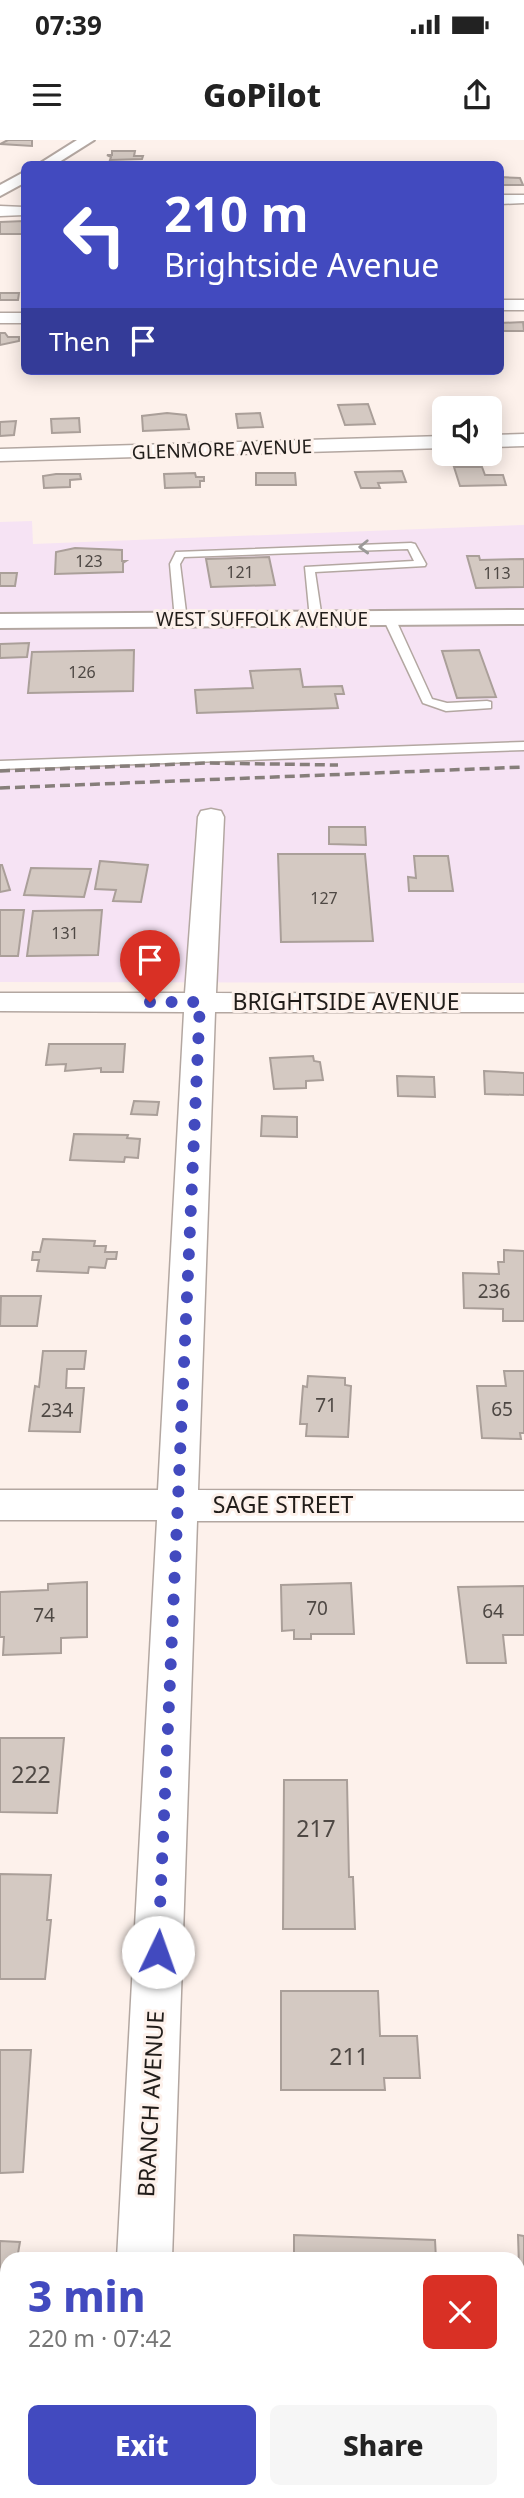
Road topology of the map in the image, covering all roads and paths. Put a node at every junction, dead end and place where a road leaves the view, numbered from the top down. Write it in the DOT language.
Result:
graph roads {
  1 [pos="87,140"];
  2 [pos="51,161"];
  3 [pos="21,179"];
  4 [pos="0,191"];
  5 [pos="524,199"];
  6 [pos="504,200"];
  7 [pos="0,211"];
  8 [pos="21,211"];
  9 [pos="524,304"];
  10 [pos="504,305"];
  11 [pos="0,318"];
  12 [pos="21,318"];
  13 [pos="524,440"];
  14 [pos="502,441"];
  15 [pos="432,442"];
  16 [pos="0,455"];
  17 [pos="524,617"];
  18 [pos="389,618"];
  19 [pos="316,619"];
  20 [pos="181,620"];
  21 [pos="0,621"];
  22 [pos="486,705"];
  23 [pos="524,746"];
  24 [pos="0,765"];
  25 [pos="211,817"];
  26 [pos="0,1002"];
  27 [pos="200,1002"];
  28 [pos="524,1003"];
  29 [pos="177,1504"];
  30 [pos="0,1505"];
  31 [pos="524,1506"];
  32 [pos="144,2252"];
  1 -- 2 [label="main road"];
  3 -- 4 [label="main road"];
  5 -- 6 [label="street"];
  7 -- 8 [label="street"];
  9 -- 10 [label="street"];
  11 -- 12 [label="street"];
  13 -- 14 [label="street"];
  15 -- 16 [label="street, GLENMORE AVENUE"];
  17 -- 18 [label="main road, WEST SUFFOLK AVENUE"];
  18 -- 19 [label="main road, WEST SUFFOLK AVENUE"];
  18 -- 22 [label="lane"];
  19 -- 20 [label="main road, WEST SUFFOLK AVENUE"];
  19 -- 20 [label="lane, one-way"];
  20 -- 21 [label="main road, WEST SUFFOLK AVENUE"];
  23 -- 24 [label="lane"];
  25 -- 27 [label="street, BRANCH AVENUE"];
  26 -- 27 [label="street, BRIGHTSIDE AVENUE"];
  27 -- 28 [label="street, BRIGHTSIDE AVENUE"];
  27 -- 29 [label="street, BRANCH AVENUE"];
  29 -- 30 [label="street, SAGE STREET"];
  29 -- 31 [label="street, SAGE STREET"];
  29 -- 32 [label="street, BRANCH AVENUE"];
}
